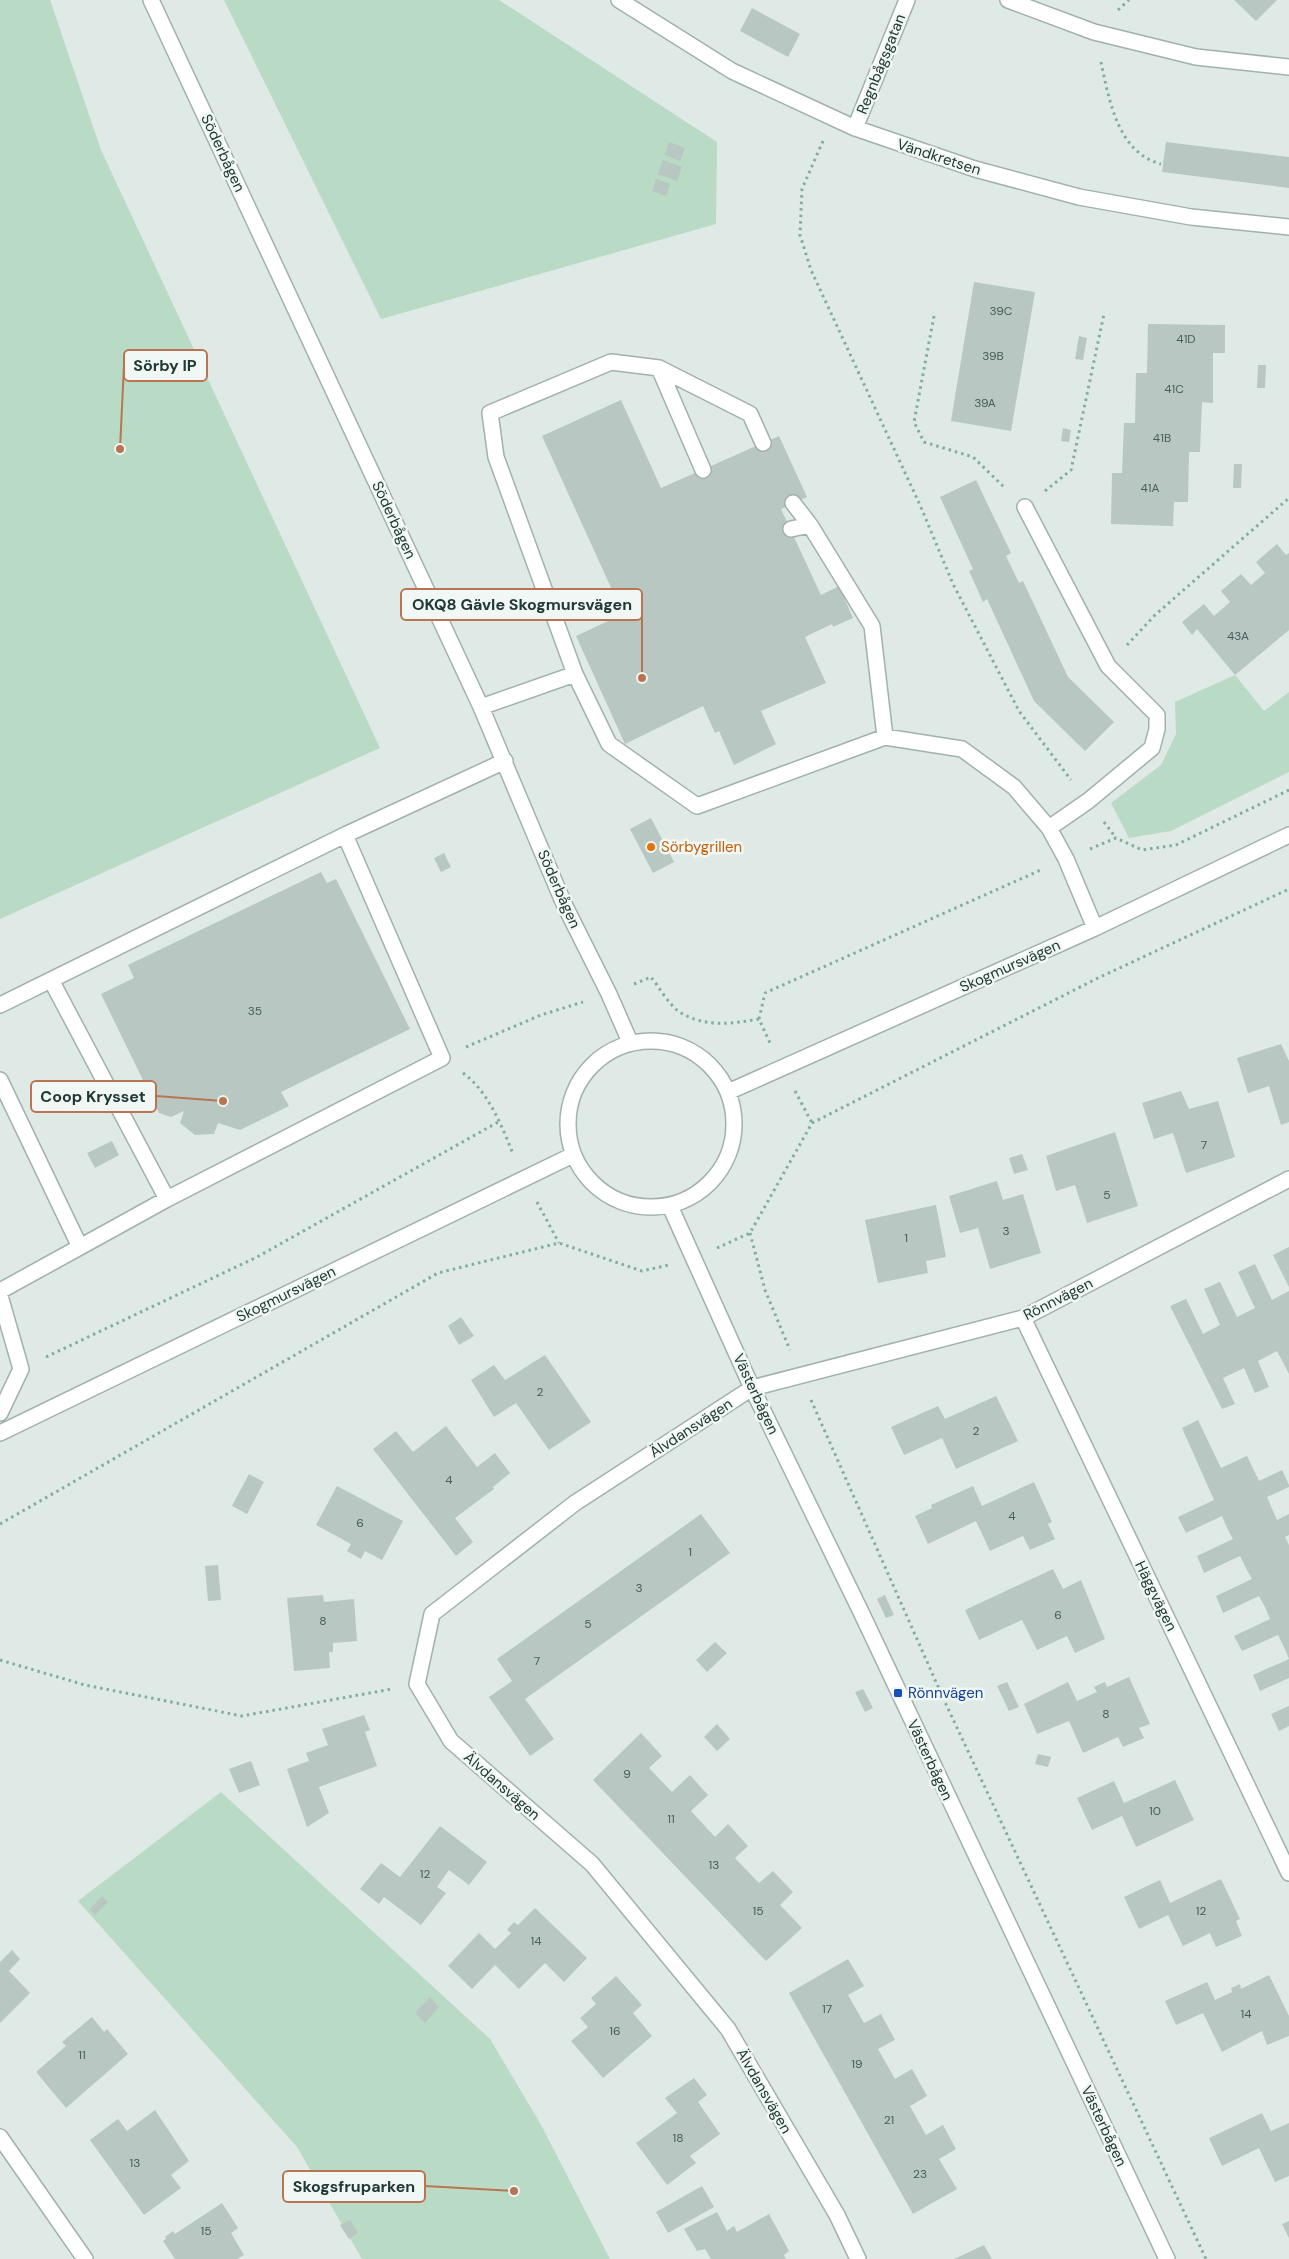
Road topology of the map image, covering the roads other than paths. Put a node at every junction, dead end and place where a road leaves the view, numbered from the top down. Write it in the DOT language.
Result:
graph roads {
  1 [pos="151,0"];
  2 [pos="619,0"];
  3 [pos="907,0"];
  4 [pos="1008,0"];
  5 [pos="1289,67"];
  6 [pos="854,128"];
  7 [pos="1289,227"];
  8 [pos="659,368"];
  9 [pos="763,443"];
  10 [pos="703,470"];
  11 [pos="793,504"];
  12 [pos="1025,507"];
  13 [pos="810,525"];
  14 [pos="791,529"];
  15 [pos="575,674"];
  16 [pos="481,707"];
  17 [pos="885,737"];
  18 [pos="505,761"];
  19 [pos="1048,828"];
  20 [pos="1289,835"];
  21 [pos="345,836"];
  22 [pos="1094,928"];
  23 [pos="51,980"];
  24 [pos="0,1006"];
  25 [pos="630,1042"];
  26 [pos="0,1080"];
  27 [pos="728,1092"];
  28 [pos="573,1155"];
  29 [pos="1289,1179"];
  30 [pos="167,1199"];
  31 [pos="670,1206"];
  32 [pos="80,1247"];
  33 [pos="0,1291"];
  34 [pos="0,1296"];
  35 [pos="1023,1318"];
  36 [pos="752,1388"];
  37 [pos="0,1413"];
  38 [pos="0,1433"];
  39 [pos="1289,1873"];
  40 [pos="0,2137"];
  41 [pos="84,2259"];
  42 [pos="858,2259"];
  43 [pos="1167,2259"];
  1 -- 16 [label="street, Söderbågen"];
  2 -- 6 [label="street, Vändkretsen"];
  3 -- 6 [label="street, Regnbågsgatan"];
  4 -- 5 [label="street"];
  6 -- 7 [label="street, Vändkretsen"];
  8 -- 9 [label="street"];
  8 -- 10 [label="street"];
  8 -- 15 [label="street"];
  11 -- 13 [label="street"];
  12 -- 19 [label="street"];
  13 -- 14 [label="street"];
  13 -- 17 [label="street"];
  15 -- 16 [label="street"];
  15 -- 17 [label="street"];
  16 -- 18 [label="street, Söderbågen"];
  17 -- 19 [label="street"];
  18 -- 21 [label="street"];
  18 -- 25 [label="street, Söderbågen"];
  19 -- 22 [label="street"];
  20 -- 22 [label="street, Skogmursvägen"];
  21 -- 23 [label="street"];
  21 -- 30 [label="street"];
  22 -- 27 [label="street, Skogmursvägen"];
  23 -- 24 [label="street"];
  23 -- 30 [label="street"];
  25 -- 27 [label="street"];
  25 -- 28 [label="street"];
  26 -- 32 [label="street"];
  27 -- 31 [label="street"];
  28 -- 31 [label="street"];
  28 -- 38 [label="street, Skogmursvägen"];
  29 -- 35 [label="street, Rönnvägen"];
  30 -- 32 [label="street"];
  31 -- 36 [label="street, Västerbågen"];
  32 -- 33 [label="street"];
  34 -- 37 [label="street"];
  35 -- 36 [label="street, Rönnvägen"];
  35 -- 39 [label="street, Häggvägen"];
  36 -- 42 [label="street, Älvdansvägen"];
  36 -- 43 [label="street, Västerbågen"];
  40 -- 41 [label="street"];
}
